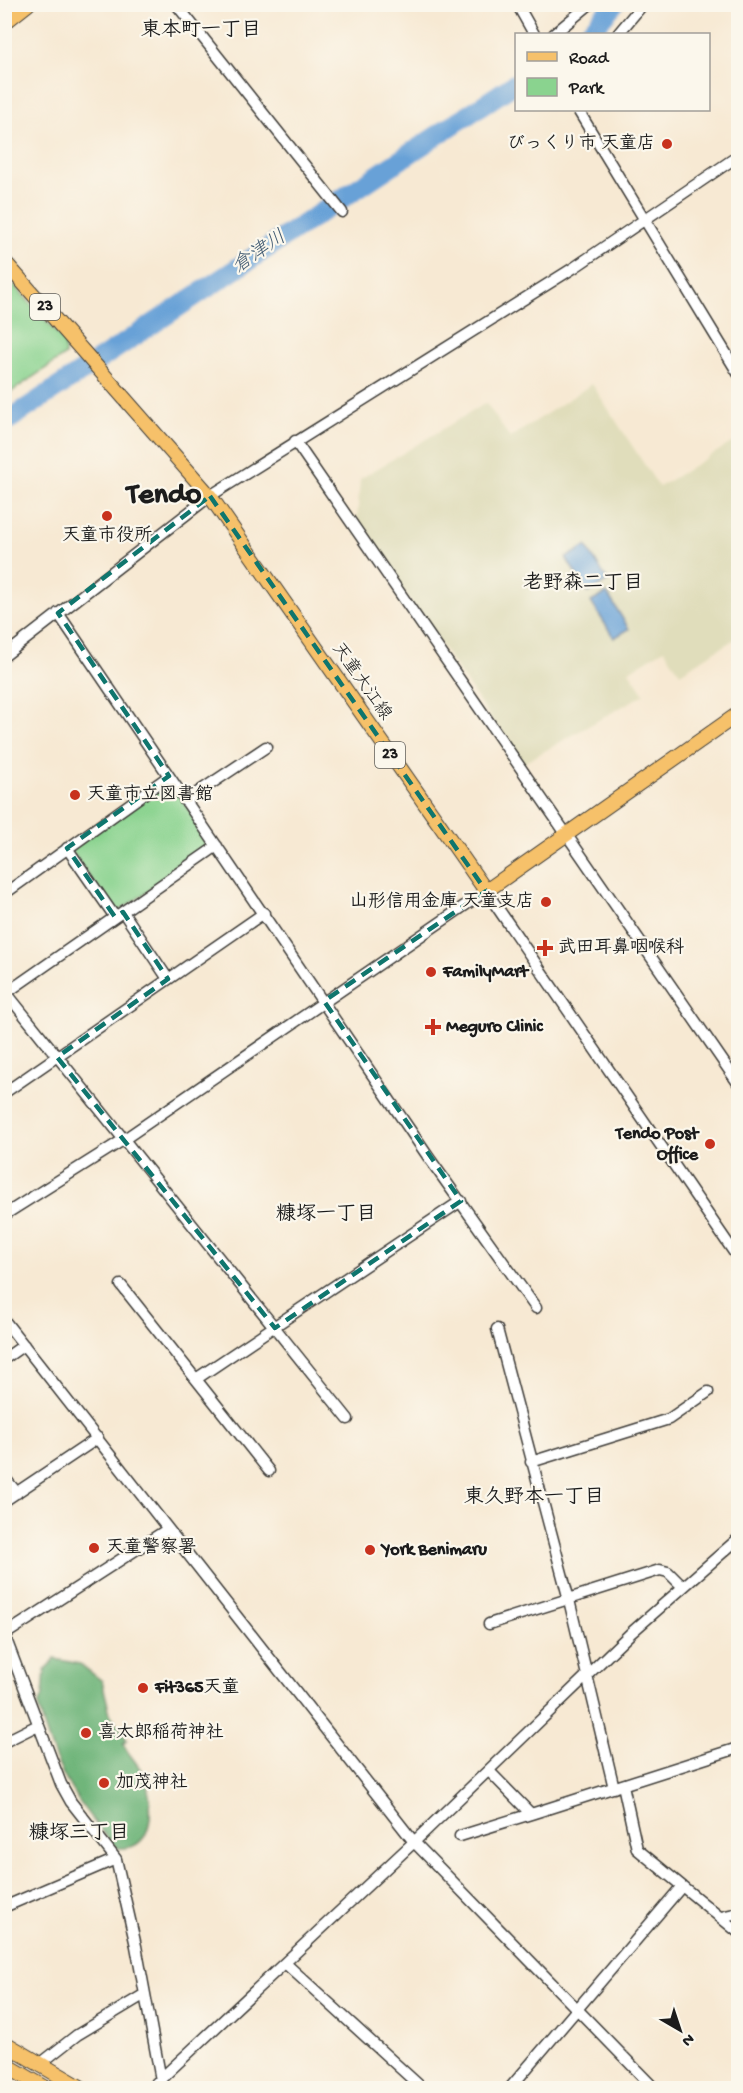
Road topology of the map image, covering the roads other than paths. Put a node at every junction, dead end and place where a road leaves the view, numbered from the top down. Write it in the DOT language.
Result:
graph roads {
  1 [pos="28,4"];
  2 [pos="176,4"];
  3 [pos="517,4"];
  4 [pos="590,4"];
  5 [pos="643,4"];
  6 [pos="4,23"];
  7 [pos="533,33"];
  8 [pos="555,33"];
  9 [pos="619,33"];
  10 [pos="579,111"];
  11 [pos="738,156"];
  12 [pos="342,212"];
  13 [pos="645,221"];
  14 [pos="4,261"];
  15 [pos="738,373"];
  16 [pos="295,441"];
  17 [pos="210,496"];
  18 [pos="58,613"];
  19 [pos="4,656"];
  20 [pos="738,714"];
  21 [pos="266,747"];
  22 [pos="169,776"];
  23 [pos="185,801"];
  24 [pos="567,834"];
  25 [pos="217,846"];
  26 [pos="68,848"];
  27 [pos="486,891"];
  28 [pos="4,894"];
  29 [pos="119,914"];
  30 [pos="264,914"];
  31 [pos="168,979"];
  32 [pos="5,992"];
  33 [pos="324,1001"];
  34 [pos="57,1057"];
  35 [pos="738,1083"];
  36 [pos="4,1093"];
  37 [pos="123,1140"];
  38 [pos="461,1201"];
  39 [pos="4,1215"];
  40 [pos="738,1258"];
  41 [pos="121,1285"];
  42 [pos="536,1308"];
  43 [pos="4,1320"];
  44 [pos="275,1328"];
  45 [pos="497,1329"];
  46 [pos="24,1345"];
  47 [pos="4,1359"];
  48 [pos="196,1379"];
  49 [pos="708,1392"];
  50 [pos="348,1419"];
  51 [pos="98,1438"];
  52 [pos="531,1462"];
  53 [pos="269,1471"];
  54 [pos="4,1478"];
  55 [pos="17,1493"];
  56 [pos="4,1502"];
  57 [pos="168,1529"];
  58 [pos="738,1539"];
  59 [pos="682,1586"];
  60 [pos="569,1600"];
  61 [pos="489,1624"];
  62 [pos="5,1635"];
  63 [pos="587,1676"];
  64 [pos="38,1725"];
  65 [pos="4,1742"];
  66 [pos="738,1748"];
  67 [pos="489,1771"];
  68 [pos="619,1787"];
  69 [pos="531,1814"];
  70 [pos="460,1836"];
  71 [pos="414,1842"];
  72 [pos="116,1859"];
  73 [pos="682,1886"];
  74 [pos="4,1907"];
  75 [pos="738,1913"];
  76 [pos="721,1917"];
  77 [pos="738,1932"];
  78 [pos="285,1963"];
  79 [pos="145,1994"];
  80 [pos="576,2008"];
  81 [pos="4,2043"];
  82 [pos="4,2064"];
  83 [pos="40,2064"];
  84 [pos="161,2080"];
  85 [pos="45,2088"];
  86 [pos="81,2088"];
  87 [pos="152,2088"];
  88 [pos="422,2088"];
  89 [pos="510,2088"];
  90 [pos="654,2088"];
  1 -- 6 [label="main road"];
  2 -- 12 [label="street"];
  3 -- 7 [label="street"];
  4 -- 8 [label="street"];
  5 -- 9 [label="street"];
  10 -- 13 [label="street"];
  11 -- 13 [label="street"];
  13 -- 15 [label="street"];
  13 -- 16 [label="street"];
  14 -- 17 [label="main road, 天童大江線 / 23"];
  16 -- 17 [label="street"];
  16 -- 24 [label="street"];
  17 -- 18 [label="street"];
  17 -- 27 [label="main road, 天童大江線 / 23"];
  18 -- 19 [label="street"];
  18 -- 22 [label="street"];
  20 -- 24 [label="main road"];
  21 -- 23 [label="street"];
  22 -- 23 [label="street"];
  22 -- 26 [label="street"];
  23 -- 25 [label="street"];
  24 -- 27 [label="main road"];
  24 -- 35 [label="street"];
  25 -- 29 [label="street"];
  25 -- 30 [label="street"];
  26 -- 28 [label="street"];
  26 -- 29 [label="street"];
  27 -- 33 [label="street"];
  27 -- 40 [label="street"];
  29 -- 31 [label="street"];
  29 -- 32 [label="street"];
  30 -- 31 [label="street"];
  30 -- 33 [label="street"];
  31 -- 34 [label="street"];
  32 -- 34 [label="street"];
  33 -- 37 [label="street"];
  33 -- 38 [label="street"];
  34 -- 36 [label="street"];
  34 -- 37 [label="street"];
  37 -- 39 [label="street"];
  37 -- 44 [label="street"];
  38 -- 42 [label="street"];
  38 -- 44 [label="street"];
  41 -- 48 [label="street"];
  43 -- 46 [label="street"];
  44 -- 48 [label="street"];
  44 -- 50 [label="street"];
  45 -- 52 [label="street"];
  46 -- 47 [label="street"];
  46 -- 51 [label="street"];
  48 -- 53 [label="street"];
  49 -- 52 [label="street"];
  51 -- 55 [label="street"];
  51 -- 57 [label="street"];
  52 -- 60 [label="street"];
  54 -- 55 [label="street"];
  55 -- 56 [label="street"];
  57 -- 62 [label="street"];
  57 -- 71 [label="street"];
  58 -- 59 [label="street"];
  59 -- 60 [label="street"];
  59 -- 63 [label="street"];
  60 -- 61 [label="street"];
  60 -- 63 [label="street"];
  62 -- 64 [label="street"];
  63 -- 67 [label="street"];
  63 -- 68 [label="street"];
  64 -- 65 [label="street"];
  64 -- 72 [label="street"];
  66 -- 68 [label="street"];
  67 -- 69 [label="street"];
  67 -- 71 [label="street"];
  68 -- 69 [label="street"];
  68 -- 73 [label="street"];
  69 -- 70 [label="street"];
  71 -- 78 [label="street"];
  71 -- 80 [label="street"];
  72 -- 74 [label="street"];
  72 -- 79 [label="street"];
  73 -- 76 [label="street"];
  73 -- 80 [label="street"];
  75 -- 76 [label="street"];
  76 -- 77 [label="street"];
  78 -- 84 [label="street"];
  78 -- 88 [label="street"];
  79 -- 83 [label="street"];
  79 -- 84 [label="street"];
  80 -- 89 [label="street"];
  80 -- 90 [label="street"];
  81 -- 83 [label="highway"];
  82 -- 85 [label="highway"];
  83 -- 86 [label="highway"];
  84 -- 87 [label="street"];
}
